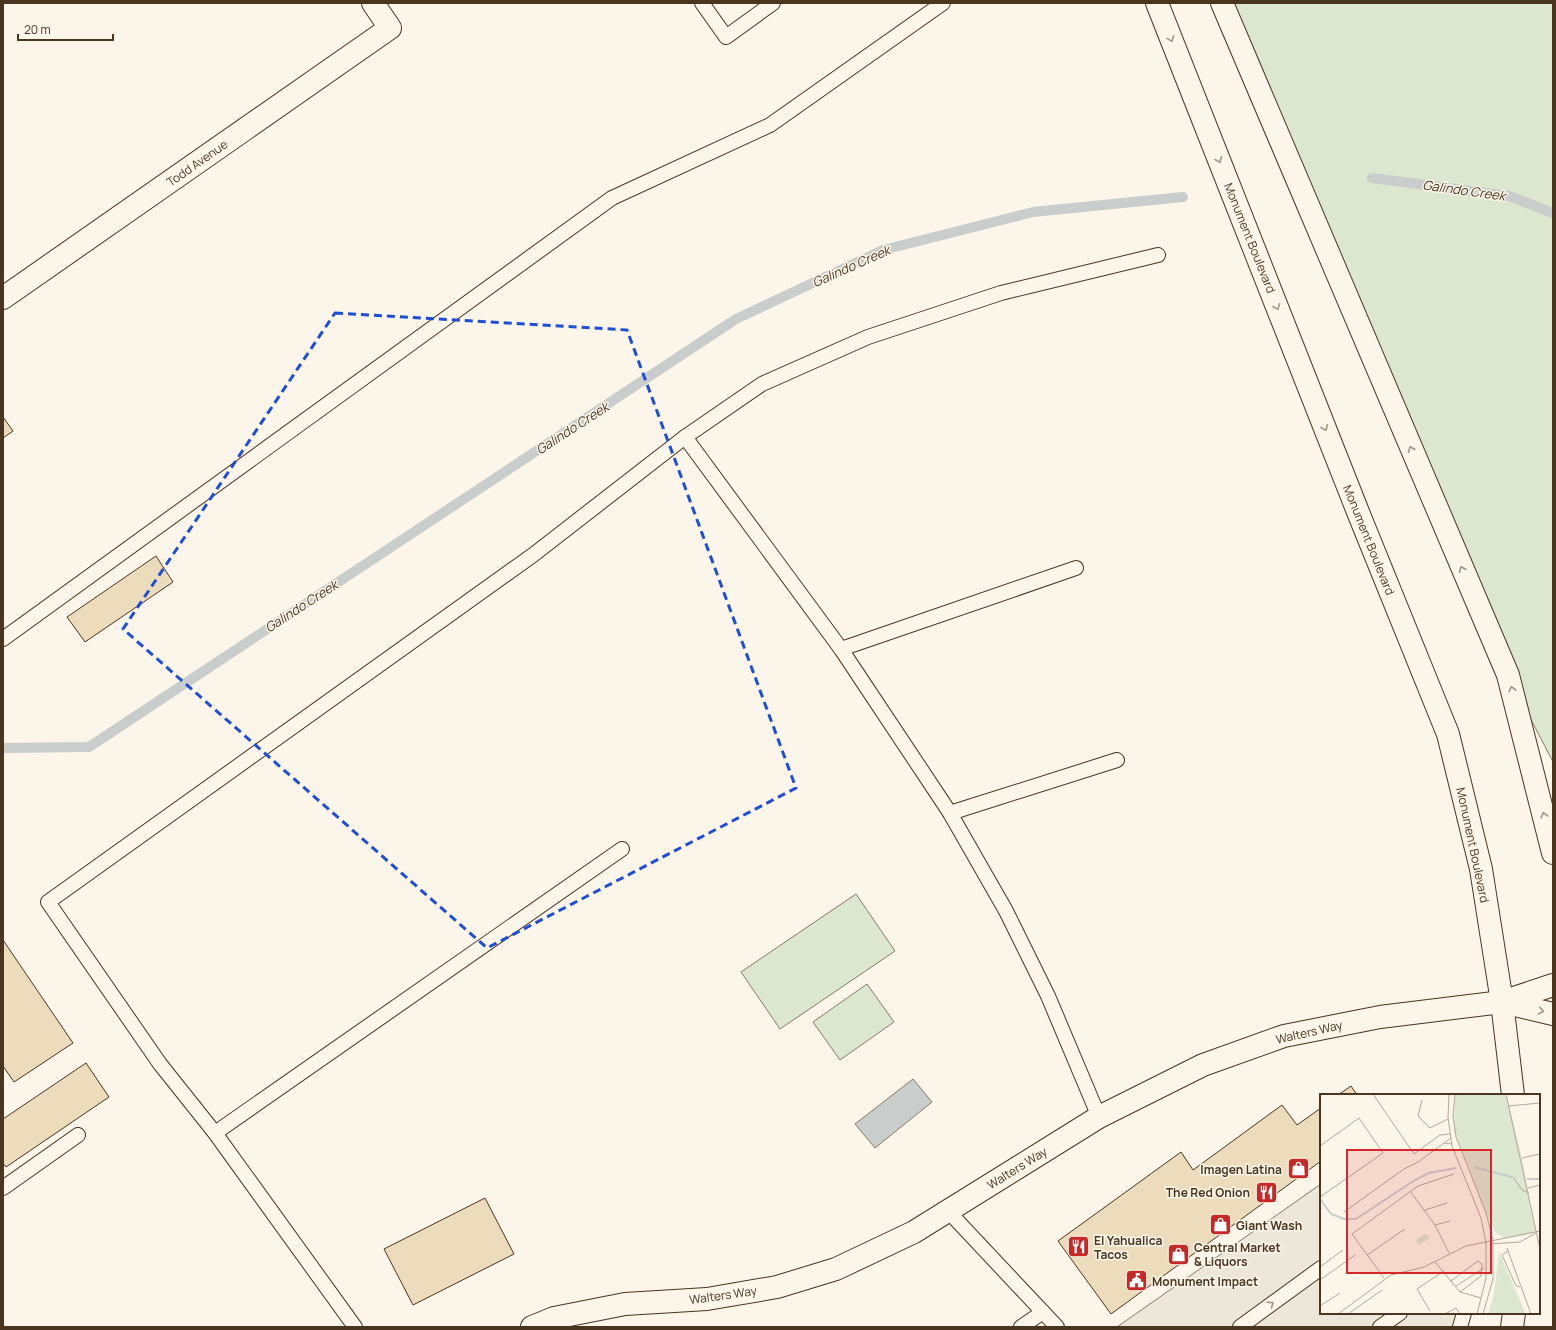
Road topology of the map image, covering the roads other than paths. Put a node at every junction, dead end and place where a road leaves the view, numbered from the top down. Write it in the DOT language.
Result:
graph roads {
  1 [pos="373,3"];
  2 [pos="702,3"];
  3 [pos="773,3"];
  4 [pos="943,3"];
  5 [pos="1157,3"];
  6 [pos="1222,3"];
  7 [pos="1158,255"];
  8 [pos="3,298"];
  9 [pos="684,437"];
  10 [pos="1076,568"];
  11 [pos="3,639"];
  12 [pos="841,649"];
  13 [pos="1117,760"];
  14 [pos="950,813"];
  15 [pos="622,849"];
  16 [pos="1553,853"];
  17 [pos="1553,985"];
  18 [pos="1502,1002"];
  19 [pos="1553,1014"];
  20 [pos="1513,1094"];
  21 [pos="1099,1117"];
  22 [pos="215,1133"];
  23 [pos="78,1135"];
  24 [pos="3,1188"];
  25 [pos="948,1211"];
  26 [pos="1320,1269"];
  27 [pos="1043,1312"];
  28 [pos="1399,1314"];
  29 [pos="1464,1314"];
  30 [pos="1514,1314"];
  31 [pos="355,1327"];
  32 [pos="532,1327"];
  33 [pos="1021,1327"];
  34 [pos="1057,1327"];
  35 [pos="1240,1327"];
  36 [pos="1380,1327"];
  37 [pos="1460,1327"];
  38 [pos="1512,1327"];
  1 -- 8 [label="main road, Todd Avenue"];
  2 -- 3 [label="lane"];
  4 -- 11 [label="lane"];
  5 -- 18 [label="main road, Monument Boulevard, one-way"];
  16 -- 6 [label="main road, one-way"];
  7 -- 9 [label="lane"];
  9 -- 12 [label="lane"];
  9 -- 22 [label="lane"];
  10 -- 12 [label="lane"];
  12 -- 14 [label="lane"];
  13 -- 14 [label="lane"];
  14 -- 21 [label="lane"];
  15 -- 22 [label="lane"];
  17 -- 18 [label="main road"];
  18 -- 19 [label="main road, one-way"];
  18 -- 20 [label="main road, Monument Boulevard"];
  18 -- 21 [label="main road, Walters Way"];
  21 -- 25 [label="main road, Walters Way"];
  22 -- 31 [label="lane"];
  23 -- 24 [label="lane"];
  25 -- 27 [label="lane"];
  25 -- 32 [label="main road, Walters Way"];
  35 -- 26 [label="lane, one-way"];
  27 -- 33 [label="lane"];
  27 -- 34 [label="lane"];
  28 -- 36 [label="lane"];
  29 -- 37 [label="lane"];
  30 -- 38 [label="main road"];
}
